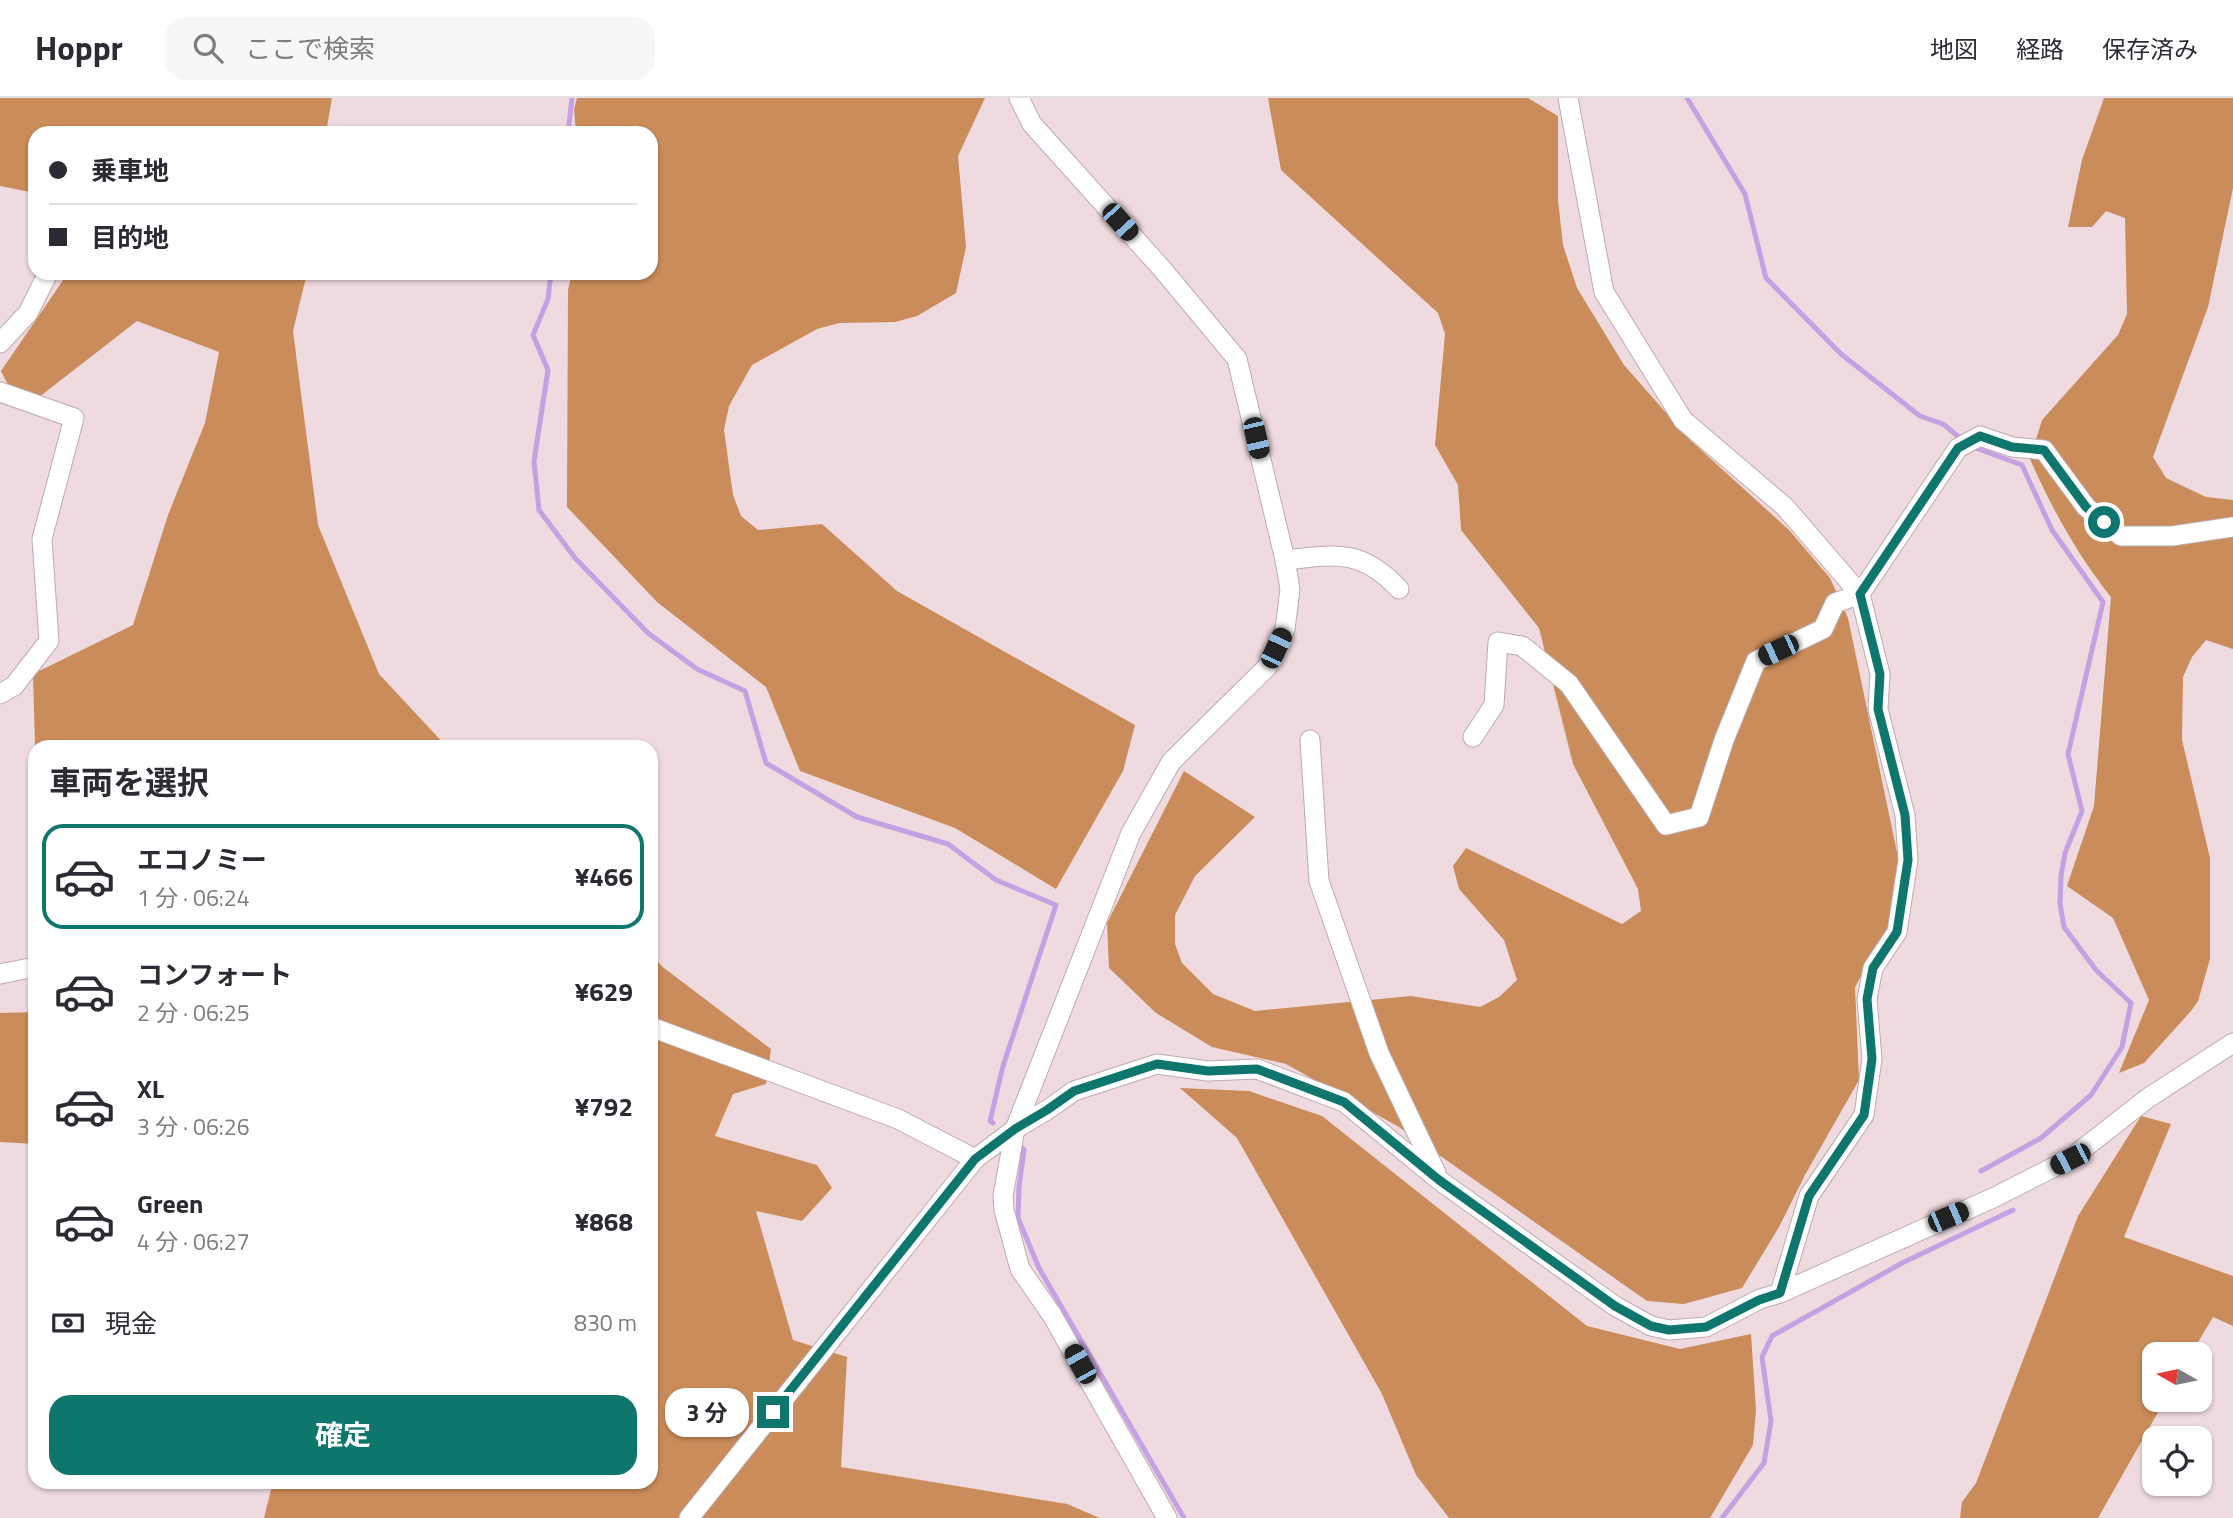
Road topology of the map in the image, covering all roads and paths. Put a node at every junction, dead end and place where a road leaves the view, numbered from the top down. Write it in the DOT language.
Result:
graph roads {
  1 [pos="1019,98"];
  2 [pos="1568,98"];
  3 [pos="44,280"];
  4 [pos="0,343"];
  5 [pos="0,392"];
  6 [pos="2233,527"];
  7 [pos="1285,560"];
  8 [pos="1399,589"];
  9 [pos="1860,594"];
  10 [pos="0,694"];
  11 [pos="1473,737"];
  12 [pos="1310,740"];
  13 [pos="28,968"];
  14 [pos="0,974"];
  15 [pos="658,1030"];
  16 [pos="2233,1043"];
  17 [pos="1015,1129"];
  18 [pos="975,1159"];
  19 [pos="1439,1180"];
  20 [pos="1780,1293"];
  21 [pos="689,1518"];
  22 [pos="1167,1518"];
  1 -- 7 [label="street"];
  2 -- 9 [label="street"];
  3 -- 4 [label="street"];
  5 -- 10 [label="street"];
  6 -- 9 [label="street"];
  7 -- 8 [label="street"];
  7 -- 17 [label="street"];
  9 -- 11 [label="street"];
  9 -- 20 [label="street"];
  12 -- 19 [label="street"];
  13 -- 14 [label="street"];
  15 -- 18 [label="street"];
  16 -- 20 [label="street"];
  17 -- 18 [label="street"];
  17 -- 19 [label="street"];
  17 -- 22 [label="street"];
  18 -- 21 [label="street"];
  19 -- 20 [label="street"];
}
